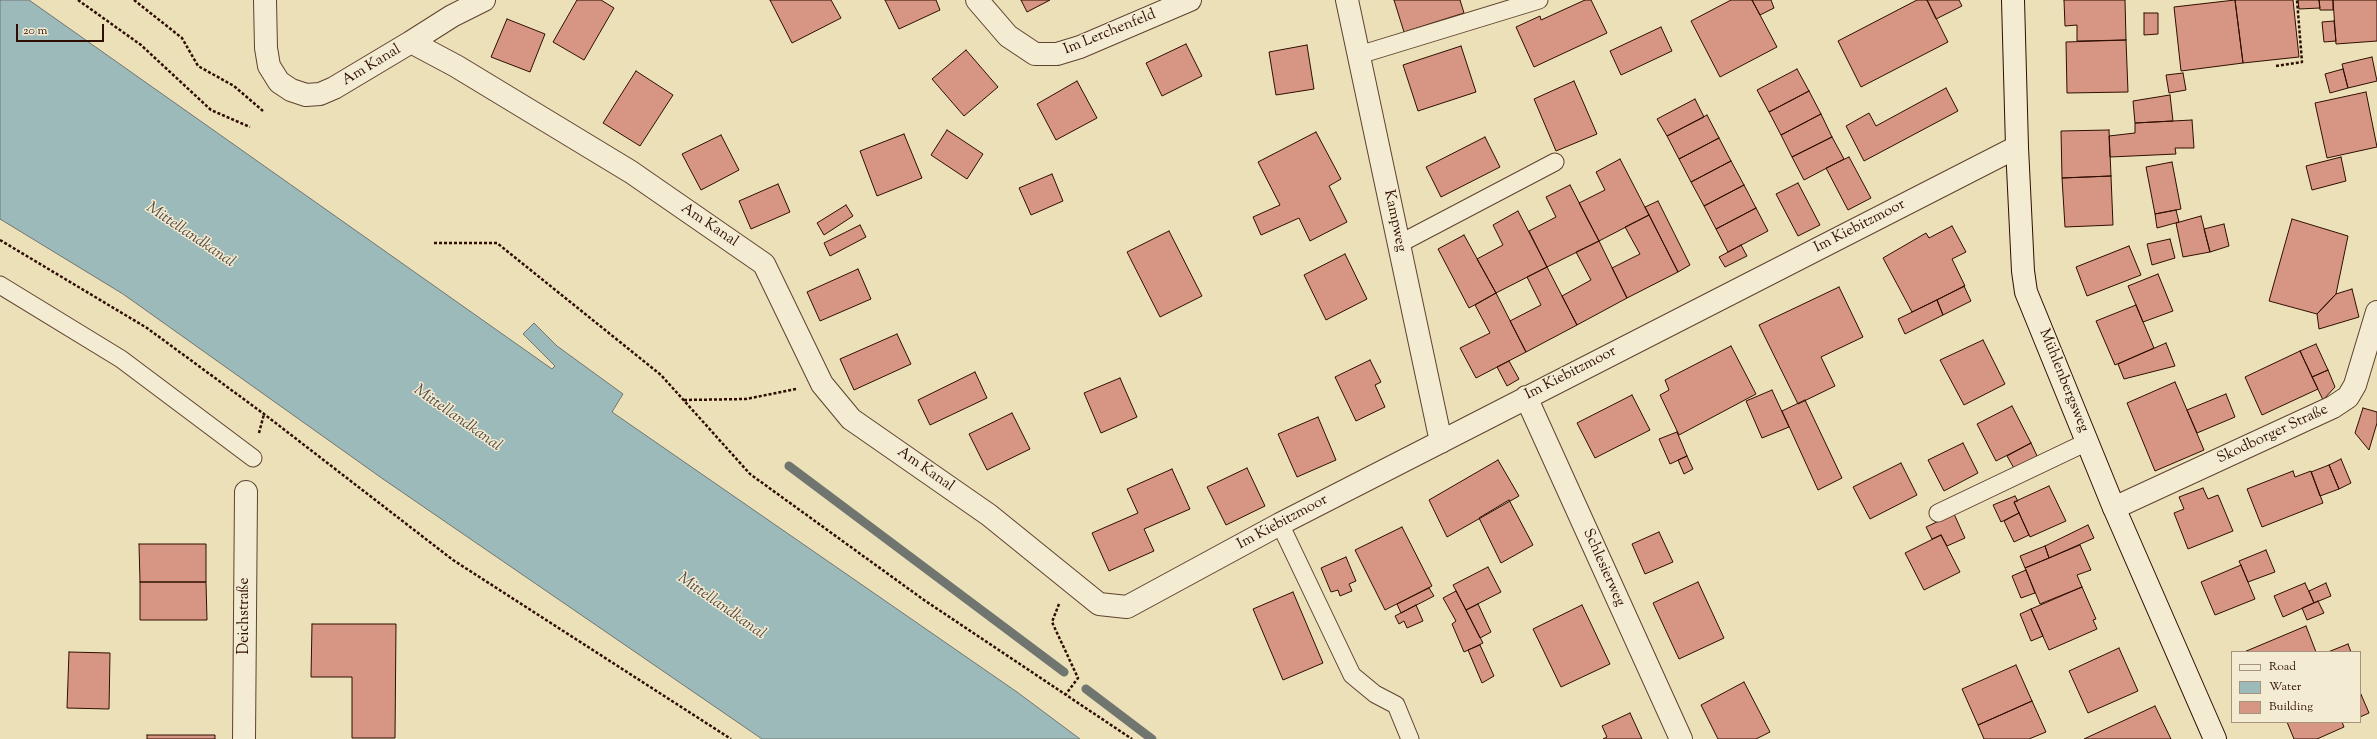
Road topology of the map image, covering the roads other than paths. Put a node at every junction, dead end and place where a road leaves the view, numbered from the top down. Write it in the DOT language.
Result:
graph roads {
  1 [pos="265,0"];
  2 [pos="484,0"];
  3 [pos="977,0"];
  4 [pos="1190,0"];
  5 [pos="1347,0"];
  6 [pos="1539,0"];
  7 [pos="2013,0"];
  8 [pos="411,42"];
  9 [pos="1358,55"];
  10 [pos="2017,147"];
  11 [pos="1555,162"];
  12 [pos="1399,244"];
  13 [pos="0,284"];
  14 [pos="2377,312"];
  15 [pos="1526,397"];
  16 [pos="1441,442"];
  17 [pos="2087,442"];
  18 [pos="253,458"];
  19 [pos="246,492"];
  20 [pos="2114,508"];
  21 [pos="1938,513"];
  22 [pos="1280,524"];
  23 [pos="1127,607"];
  24 [pos="244,739"];
  25 [pos="1410,739"];
  26 [pos="1681,739"];
  27 [pos="2215,739"];
  1 -- 8 [label="street, Am Kanal"];
  2 -- 8 [label="street"];
  3 -- 4 [label="street, Im Lerchenfeld"];
  5 -- 9 [label="street, Kampweg"];
  6 -- 9 [label="lane"];
  7 -- 10 [label="street, Mühlenbergsweg"];
  8 -- 23 [label="street, Am Kanal"];
  9 -- 12 [label="street, Kampweg"];
  10 -- 15 [label="street, Im Kiebitzmoor"];
  10 -- 17 [label="street, Mühlenbergsweg"];
  11 -- 12 [label="lane"];
  12 -- 16 [label="street, Kampweg"];
  13 -- 18 [label="lane"];
  14 -- 20 [label="street, Skodborger Straße"];
  15 -- 16 [label="street, Im Kiebitzmoor"];
  15 -- 26 [label="street, Schlesierweg"];
  16 -- 22 [label="street, Im Kiebitzmoor"];
  17 -- 20 [label="street, Mühlenbergsweg"];
  17 -- 21 [label="lane"];
  19 -- 24 [label="street, Deichstraße"];
  20 -- 27 [label="street, Mühlenbergsweg"];
  22 -- 23 [label="street, Im Kiebitzmoor"];
  22 -- 25 [label="lane"];
}
